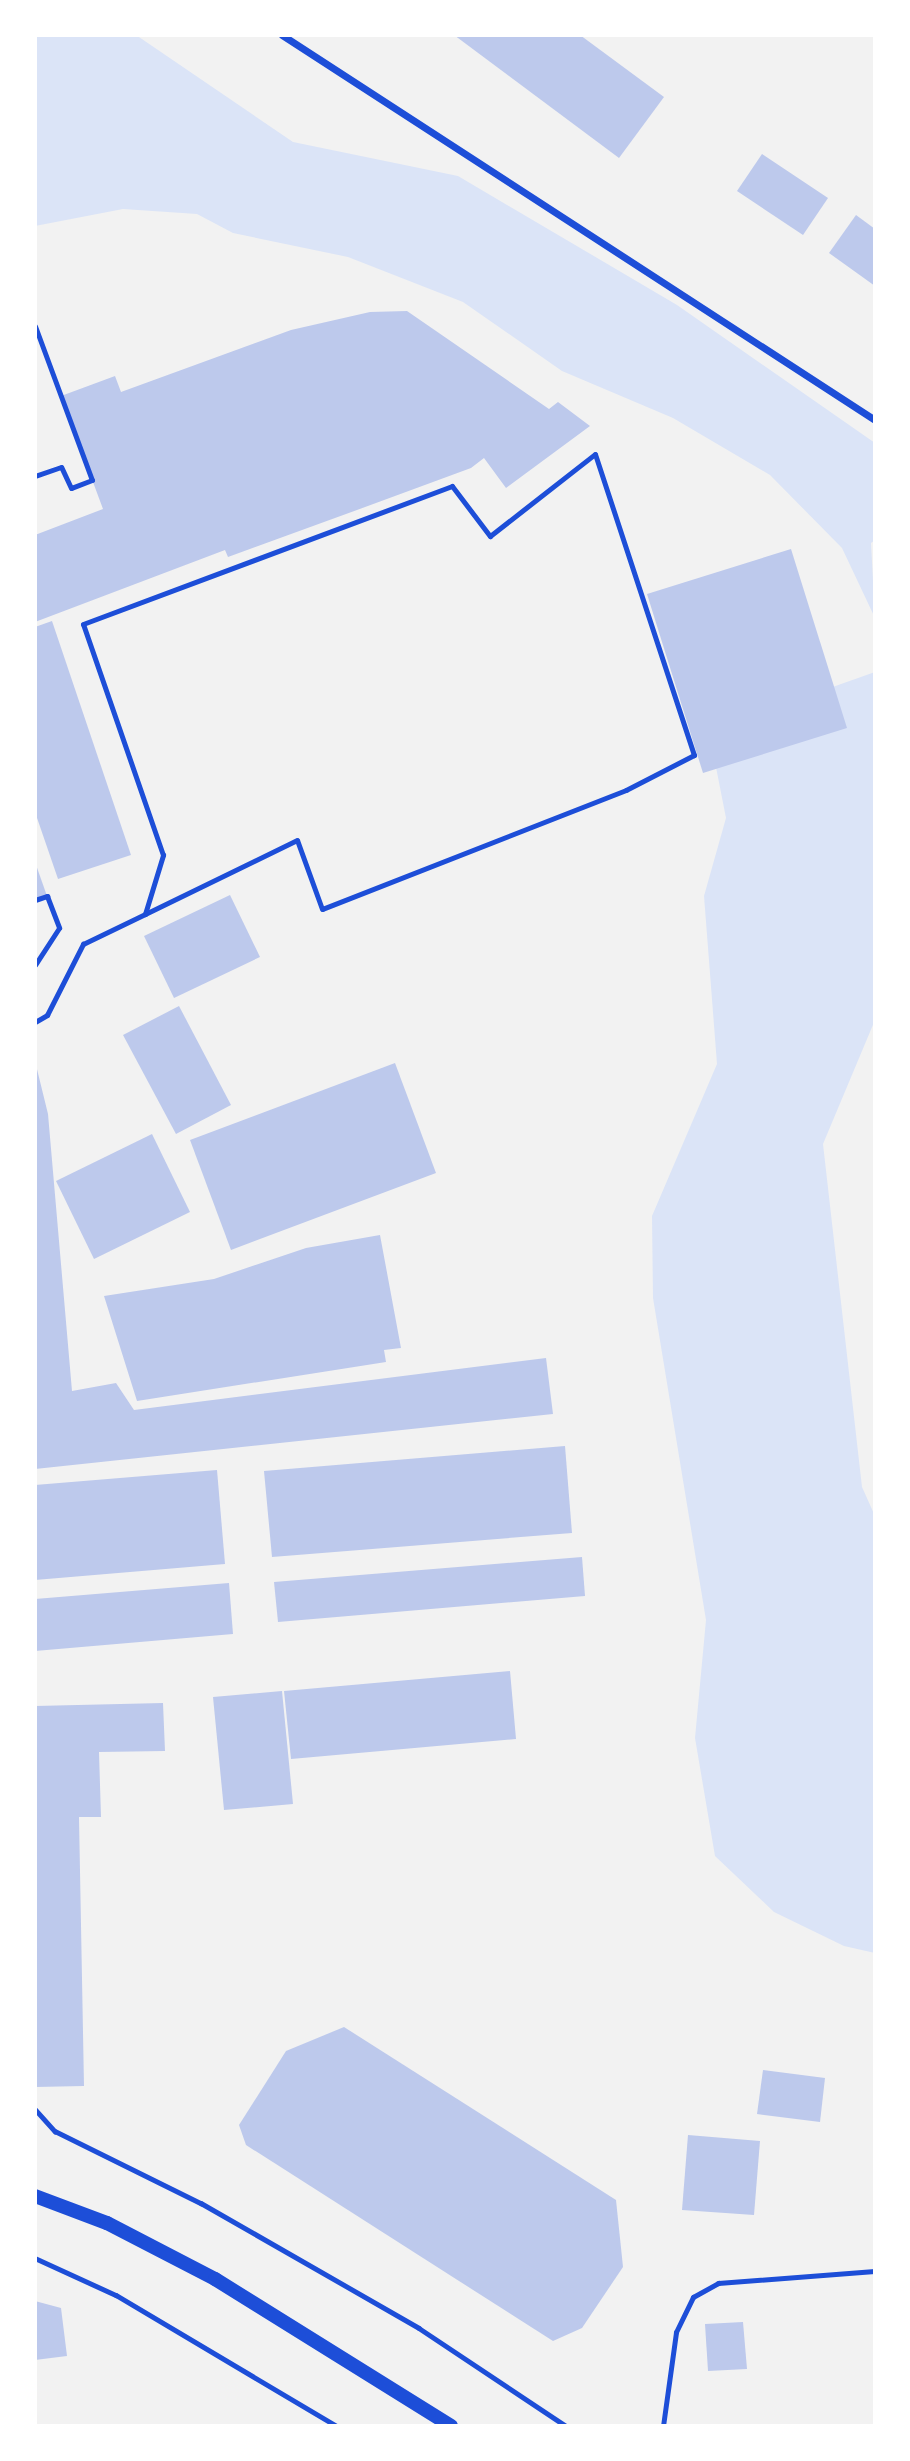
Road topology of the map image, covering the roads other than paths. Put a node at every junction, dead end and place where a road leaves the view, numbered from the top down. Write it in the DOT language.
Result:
graph roads {
  1 [pos="282,35"];
  2 [pos="35,326"];
  3 [pos="875,420"];
  4 [pos="35,476"];
  5 [pos="35,900"];
  6 [pos="145,914"];
  7 [pos="35,965"];
  8 [pos="35,1021"];
  9 [pos="35,2196"];
  10 [pos="875,2271"];
  11 [pos="451,2426"];
  12 [pos="663,2426"];
  1 -- 3 [label="street"];
  2 -- 4 [label="lane"];
  5 -- 7 [label="lane"];
  6 -- 6 [label="lane"];
  6 -- 8 [label="lane"];
  9 -- 11 [label="main road"];
  10 -- 12 [label="lane"];
}
